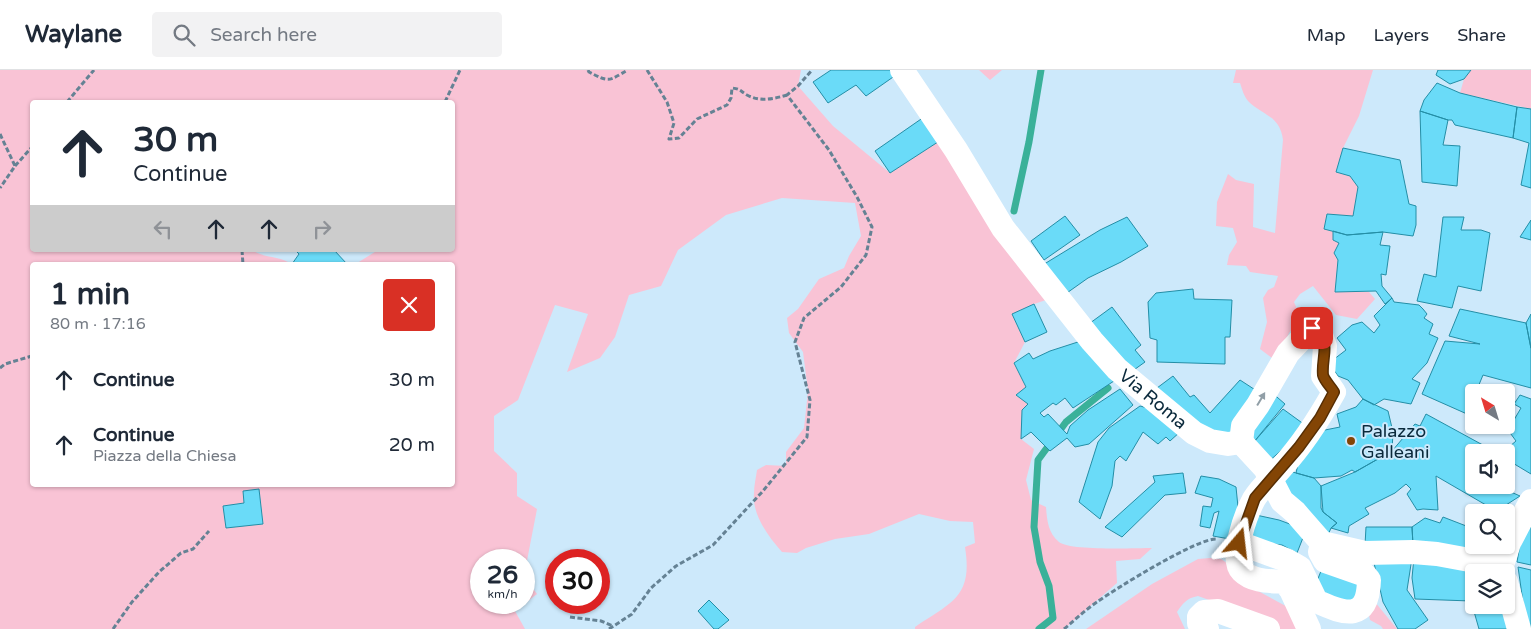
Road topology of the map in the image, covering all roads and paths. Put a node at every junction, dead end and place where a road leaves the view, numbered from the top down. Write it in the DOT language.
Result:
graph roads {
  1 [pos="94,70"];
  2 [pos="460,70"];
  3 [pos="588,70"];
  4 [pos="628,70"];
  5 [pos="647,70"];
  6 [pos="812,70"];
  7 [pos="902,70"];
  8 [pos="787,95"];
  9 [pos="69,100"];
  10 [pos="446,100"];
  11 [pos="0,134"];
  12 [pos="30,149"];
  13 [pos="15,166"];
  14 [pos="0,188"];
  15 [pos="30,357"];
  16 [pos="0,368"];
  17 [pos="1241,442"];
  18 [pos="1531,501"];
  19 [pos="209,531"];
  20 [pos="1239,543"];
  21 [pos="1322,543"];
  22 [pos="1472,564"];
  23 [pos="1506,564"];
  24 [pos="1515,614"];
  25 [pos="570,617"];
  26 [pos="613,626"];
  27 [pos="113,629"];
  28 [pos="608,629"];
  29 [pos="1064,629"];
  30 [pos="1207,629"];
  31 [pos="1268,629"];
  32 [pos="1309,629"];
  33 [pos="1519,629"];
  1 -- 9 [label="path"];
  2 -- 10 [label="path"];
  3 -- 4 [label="path"];
  5 -- 8 [label="path"];
  6 -- 8 [label="path"];
  7 -- 17 [label="street, Via Roma"];
  8 -- 26 [label="path"];
  11 -- 13 [label="path"];
  12 -- 13 [label="path"];
  13 -- 14 [label="path"];
  15 -- 16 [label="path"];
  17 -- 20 [label="street, one-way"];
  17 -- 21 [label="street"];
  18 -- 23 [label="street"];
  19 -- 27 [label="path"];
  20 -- 21 [label="street"];
  20 -- 29 [label="path"];
  20 -- 32 [label="street"];
  21 -- 22 [label="street"];
  24 -- 33 [label="street"];
  25 -- 26 [label="path"];
  26 -- 28 [label="path"];
  30 -- 31 [label="street"];
}
